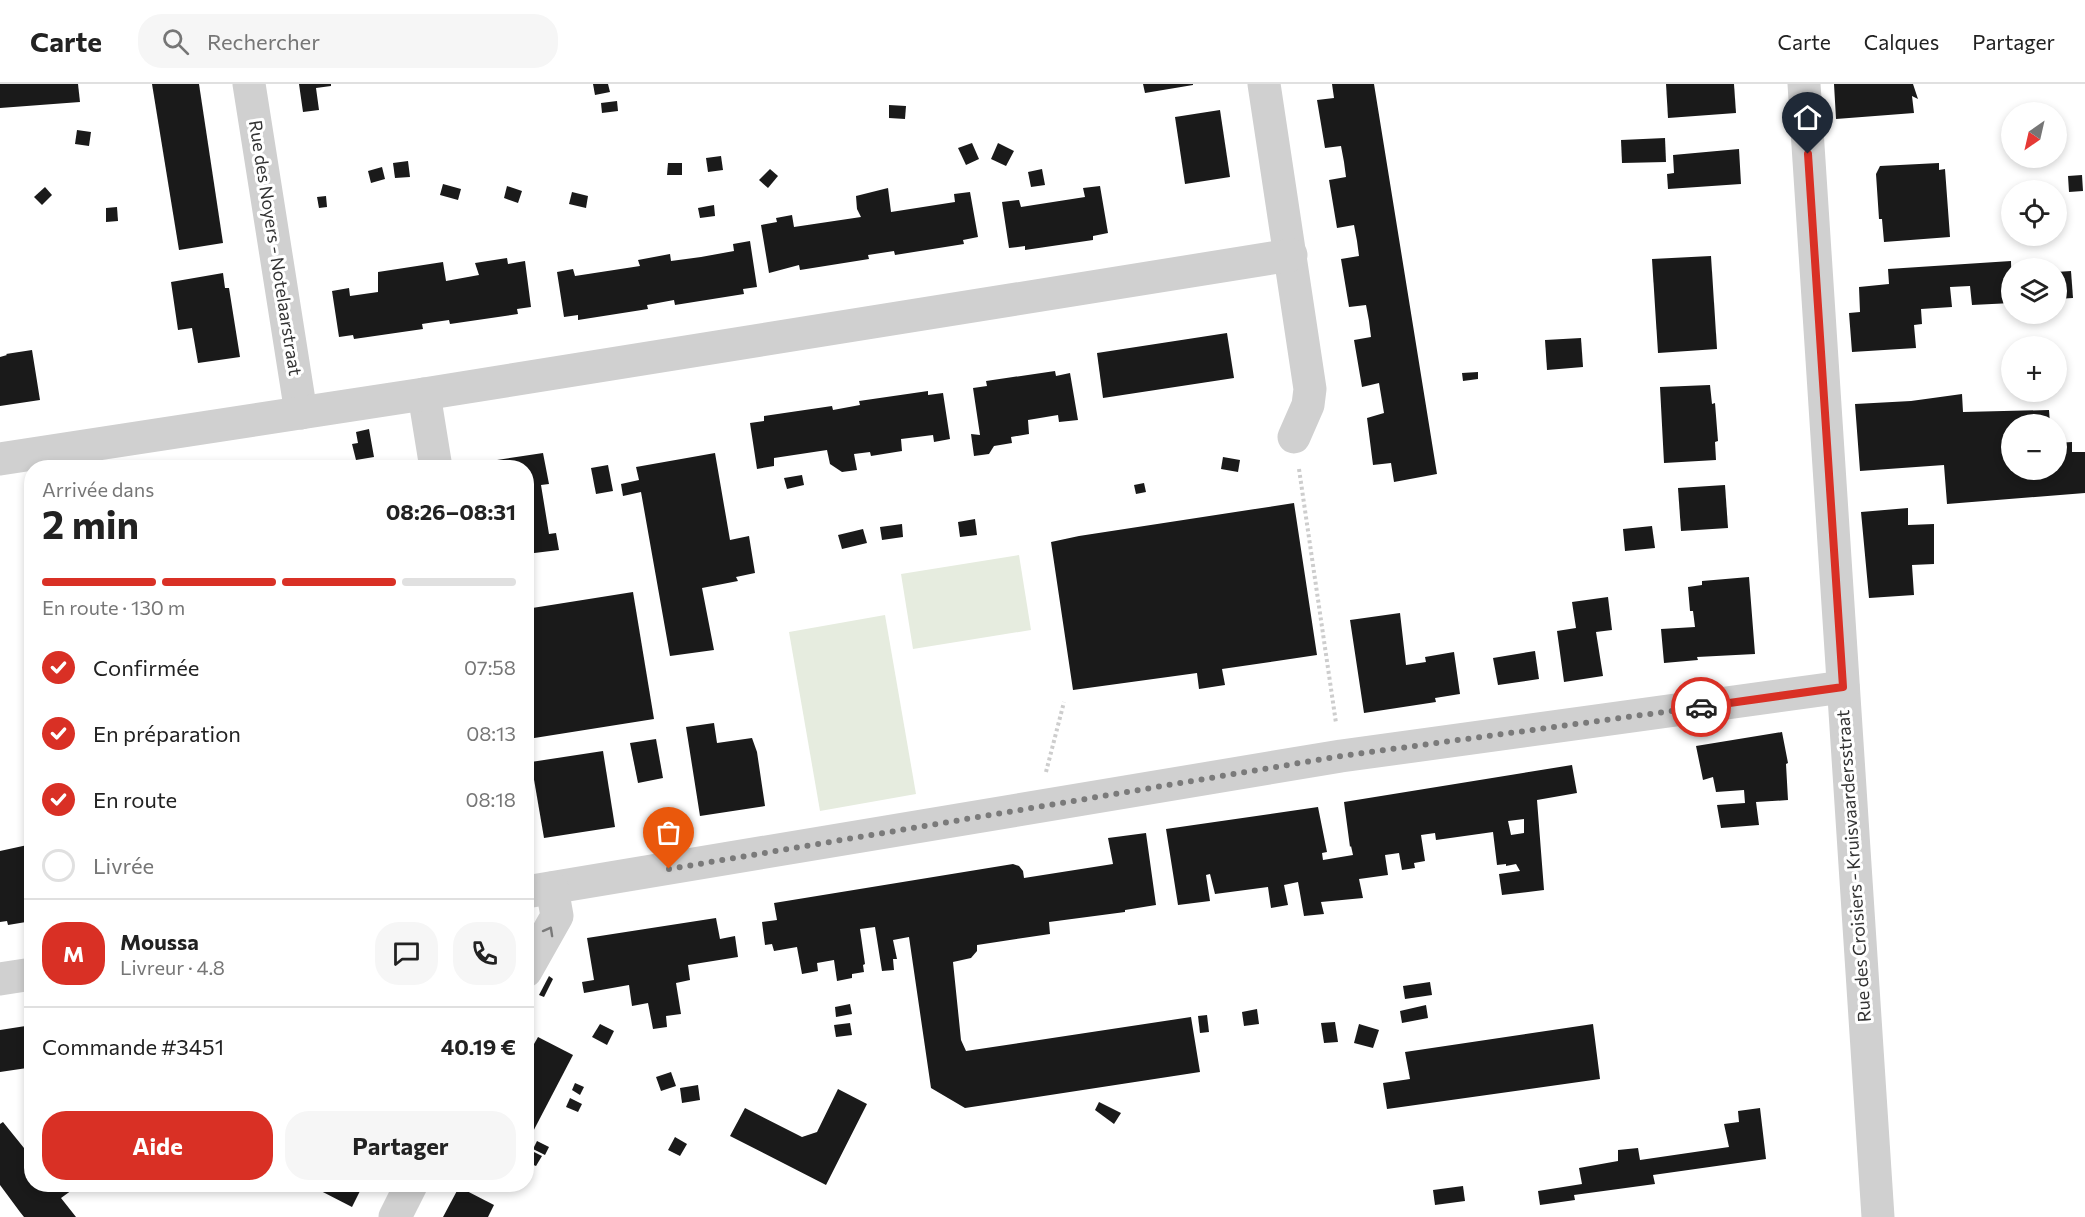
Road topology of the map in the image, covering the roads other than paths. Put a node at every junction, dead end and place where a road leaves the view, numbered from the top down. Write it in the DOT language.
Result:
graph roads {
  1 [pos="249,84"];
  2 [pos="1264,84"];
  3 [pos="1804,84"];
  4 [pos="1291,255"];
  5 [pos="424,394"];
  6 [pos="301,413"];
  7 [pos="1294,437"];
  8 [pos="0,459"];
  9 [pos="435,460"];
  10 [pos="1843,687"];
  11 [pos="539,890"];
  12 [pos="534,957"];
  13 [pos="24,975"];
  14 [pos="0,979"];
  15 [pos="407,1192"];
  16 [pos="394,1217"];
  17 [pos="1878,1217"];
  1 -- 6 [label="street, Rue des Noyers - Notelaarstraat"];
  2 -- 4 [label="street"];
  3 -- 10 [label="street, Rue des Croisiers - Kruisvaardersstraat"];
  4 -- 5 [label="street"];
  4 -- 7 [label="street"];
  5 -- 6 [label="street"];
  5 -- 9 [label="street"];
  6 -- 8 [label="street"];
  10 -- 11 [label="street"];
  10 -- 17 [label="street, Rue des Croisiers - Kruisvaardersstraat"];
  12 -- 11 [label="street, one-way"];
  13 -- 14 [label="street"];
  15 -- 16 [label="street"];
}
